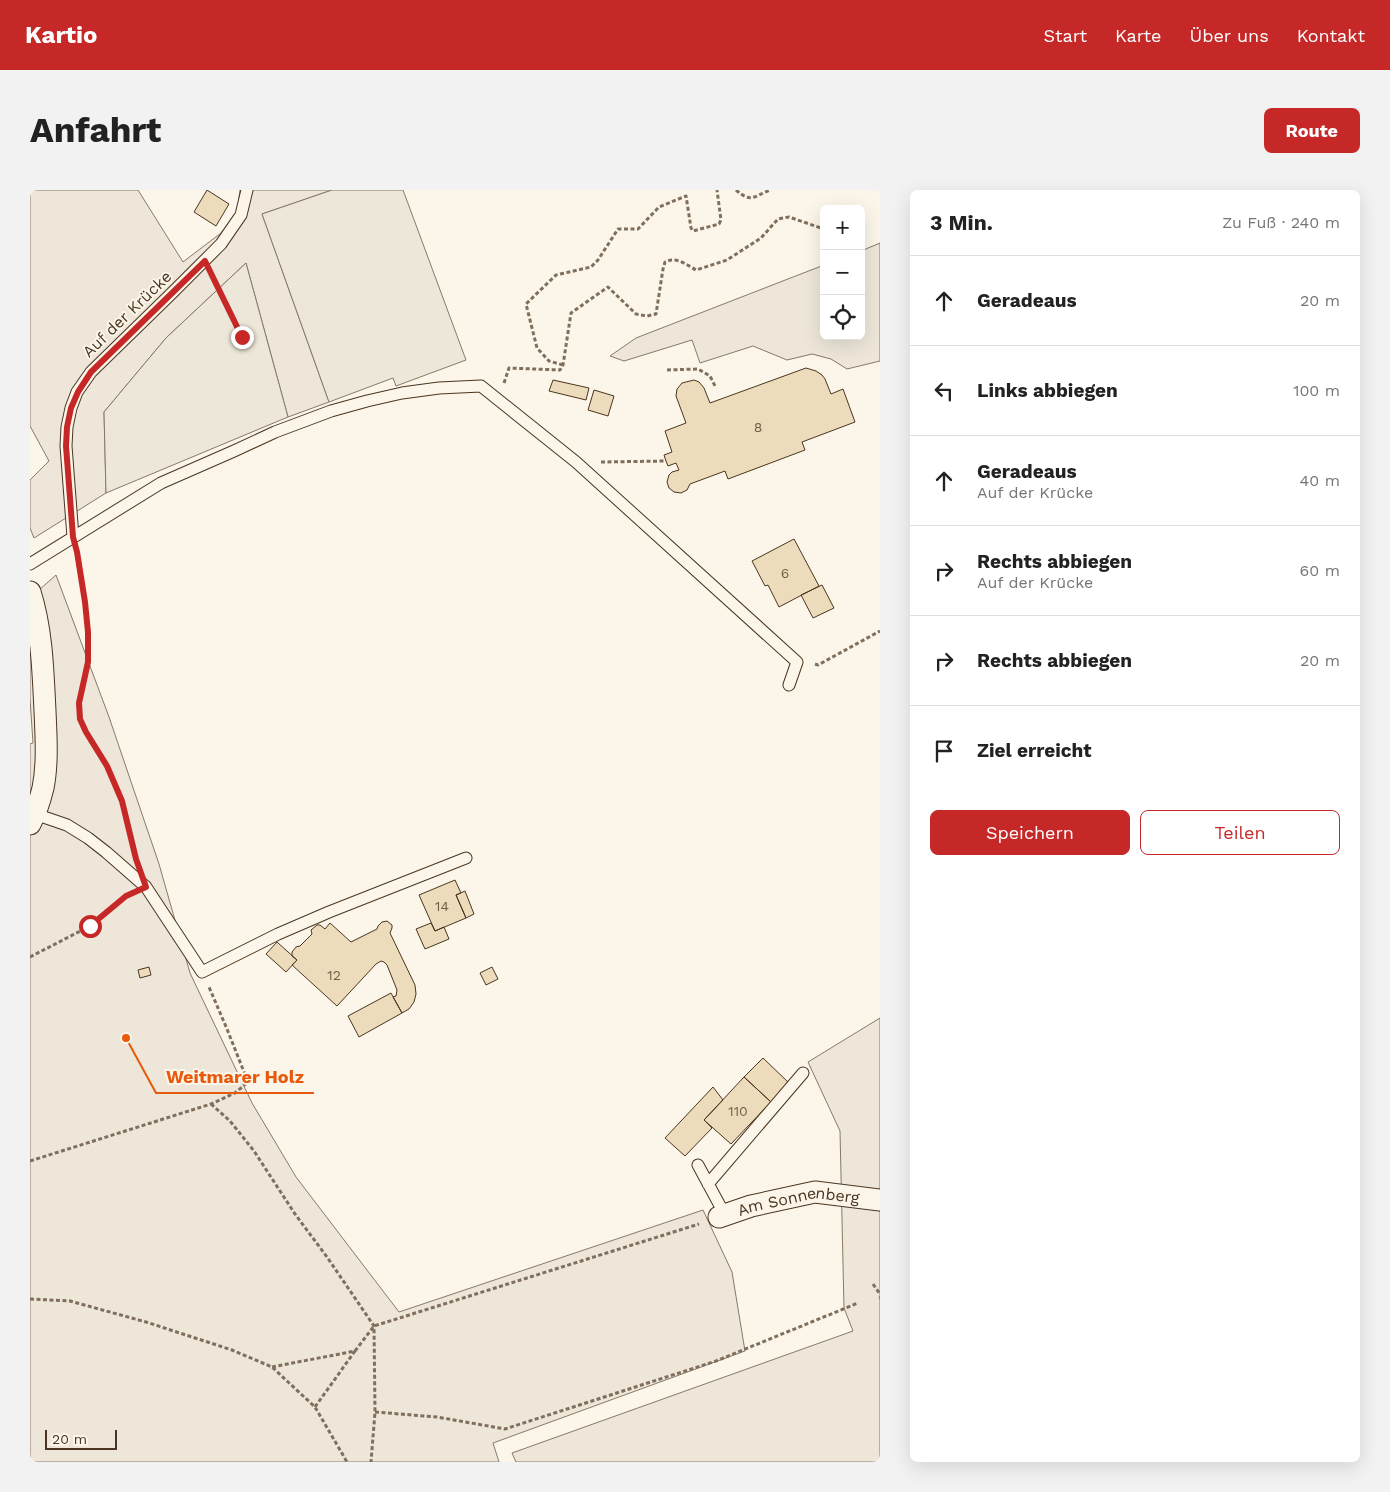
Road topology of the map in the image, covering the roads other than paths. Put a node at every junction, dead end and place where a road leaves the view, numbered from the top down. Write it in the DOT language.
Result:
graph roads {
  1 [pos="247,190"];
  2 [pos="73,537"];
  3 [pos="30,564"];
  4 [pos="30,592"];
  5 [pos="789,685"];
  6 [pos="32,819"];
  7 [pos="466,858"];
  8 [pos="803,1073"];
  9 [pos="698,1165"];
  10 [pos="708,1184"];
  11 [pos="880,1200"];
  12 [pos="722,1216"];
  1 -- 2 [label="lane, Auf der Krücke"];
  2 -- 3 [label="lane"];
  2 -- 5 [label="lane"];
  4 -- 6 [label="street"];
  6 -- 7 [label="lane"];
  8 -- 10 [label="lane"];
  9 -- 10 [label="lane"];
  10 -- 12 [label="lane"];
  11 -- 12 [label="street, Am Sonnenberg"];
}
